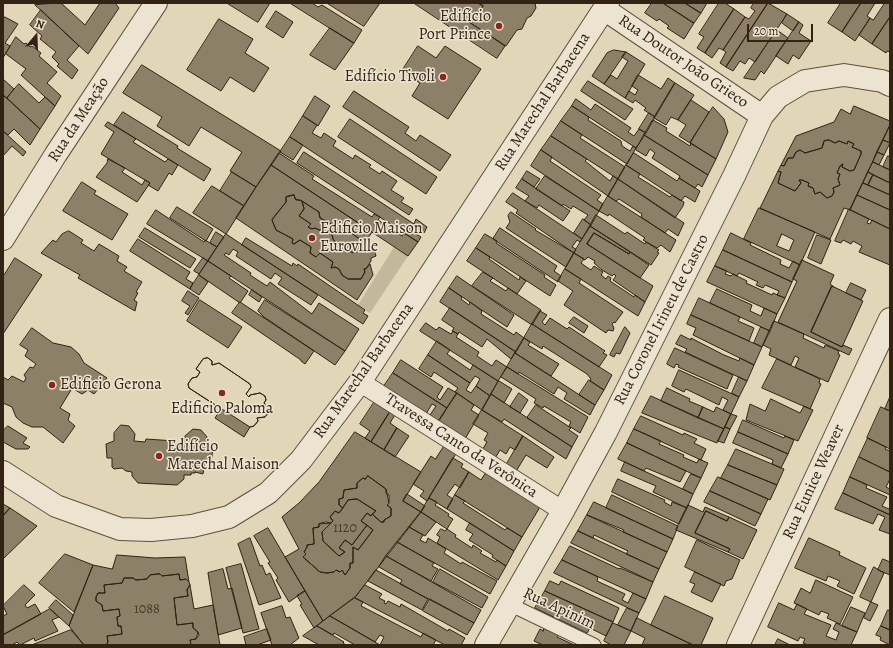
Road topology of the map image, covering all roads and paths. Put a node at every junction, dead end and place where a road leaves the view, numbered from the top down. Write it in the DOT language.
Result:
graph roads {
  1 [pos="156,3"];
  2 [pos="606,6"];
  3 [pos="890,84"];
  4 [pos="762,116"];
  5 [pos="3,238"];
  6 [pos="890,319"];
  7 [pos="360,382"];
  8 [pos="3,472"];
  9 [pos="563,511"];
  10 [pos="509,604"];
  11 [pos="486,645"];
  12 [pos="594,645"];
  13 [pos="738,645"];
  1 -- 5 [label="street, Rua da Meação"];
  2 -- 4 [label="street, Rua Doutor João Grieco"];
  2 -- 7 [label="street, Rua Marechal Barbacena"];
  3 -- 4 [label="street, Rua Coronel Irineu de Castro"];
  4 -- 9 [label="street, Rua Coronel Irineu de Castro"];
  6 -- 13 [label="street, Rua Eunice Weaver"];
  7 -- 8 [label="street, Rua Marechal Barbacena"];
  7 -- 9 [label="street, Travessa Canto da Verônica"];
  9 -- 10 [label="street, Rua Coronel Irineu de Castro"];
  10 -- 11 [label="street, Rua Coronel Irineu de Castro"];
  10 -- 12 [label="lane, Rua Apinim"];
}
